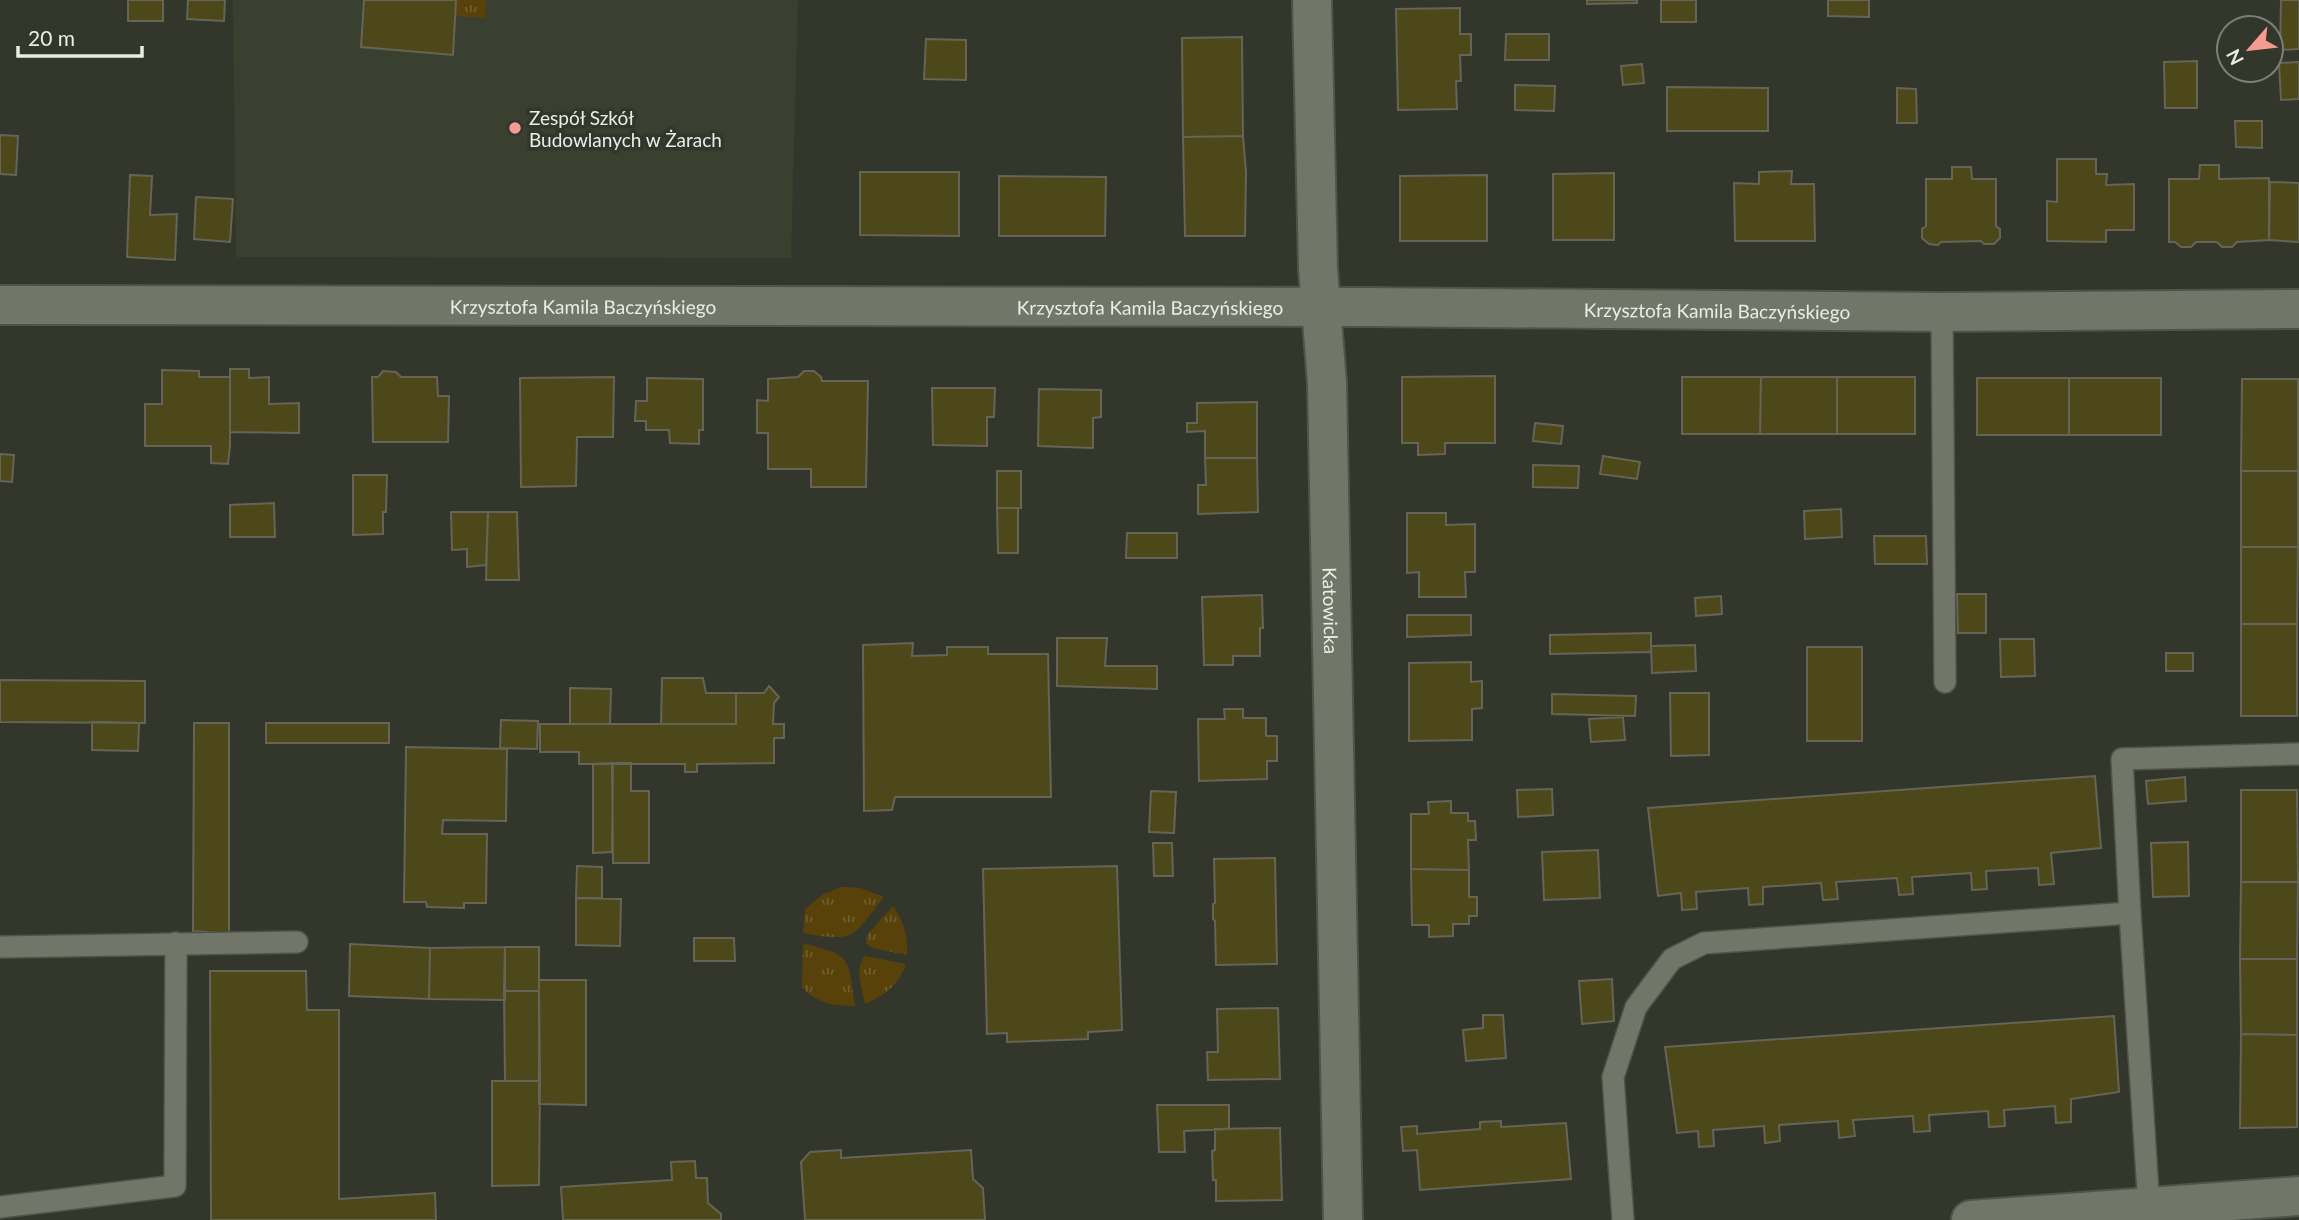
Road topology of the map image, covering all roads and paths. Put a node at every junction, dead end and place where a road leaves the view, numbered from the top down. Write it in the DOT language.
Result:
graph roads {
  1 [pos="1312,0"];
  2 [pos="0,305"];
  3 [pos="1323,307"];
  4 [pos="2299,309"];
  5 [pos="1942,312"];
  6 [pos="1945,682"];
  7 [pos="2299,754"];
  8 [pos="2130,913"];
  9 [pos="297,942"];
  10 [pos="176,943"];
  11 [pos="0,947"];
  12 [pos="2299,1196"];
  13 [pos="0,1207"];
  14 [pos="2149,1208"];
  15 [pos="1343,1220"];
  16 [pos="1623,1220"];
  17 [pos="1971,1220"];
  1 -- 3 [label="street, Katowicka"];
  2 -- 3 [label="street, Krzysztofa Kamila Baczyńskiego"];
  3 -- 5 [label="street, Krzysztofa Kamila Baczyńskiego"];
  3 -- 15 [label="street, Katowicka"];
  4 -- 5 [label="street, Krzysztofa Kamila Baczyńskiego"];
  5 -- 6 [label="lane"];
  7 -- 8 [label="lane"];
  8 -- 14 [label="lane"];
  8 -- 16 [label="lane"];
  9 -- 10 [label="lane"];
  10 -- 11 [label="lane"];
  10 -- 13 [label="lane"];
  12 -- 14 [label="street"];
  14 -- 17 [label="street"];
}
